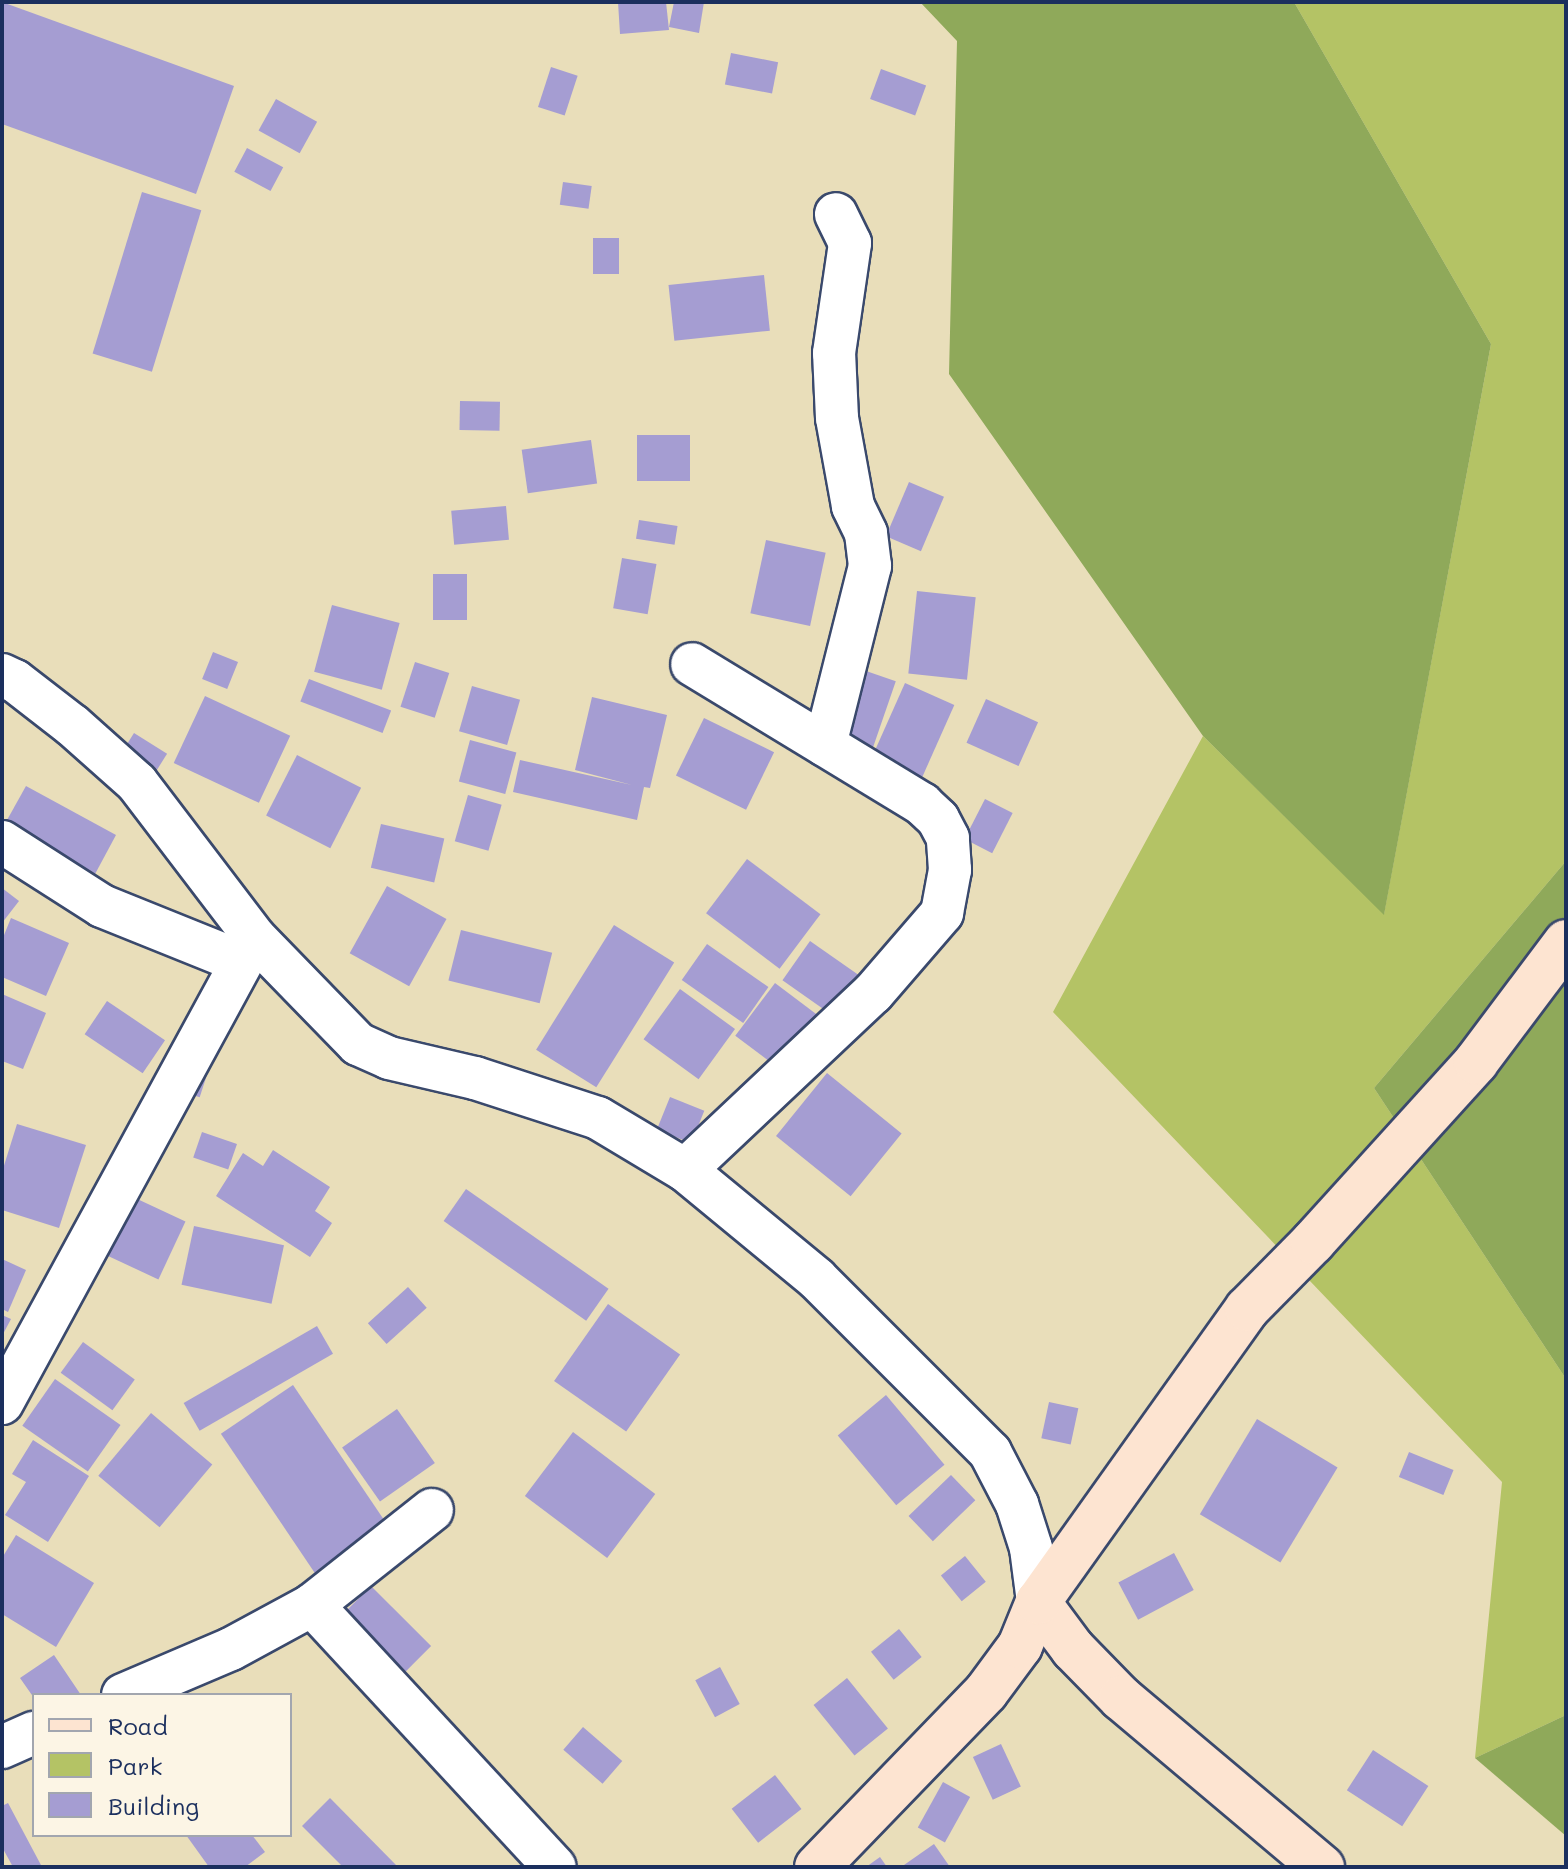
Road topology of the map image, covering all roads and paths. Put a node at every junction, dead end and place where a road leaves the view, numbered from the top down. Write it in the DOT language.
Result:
graph roads {
  1 [pos="836,214"];
  2 [pos="692,664"];
  3 [pos="2,675"];
  4 [pos="825,745"];
  5 [pos="2,842"];
  6 [pos="1566,942"];
  7 [pos="248,950"];
  8 [pos="685,1170"];
  9 [pos="2,1403"];
  10 [pos="432,1510"];
  11 [pos="1038,1602"];
  12 [pos="312,1605"];
  13 [pos="128,1693"];
  14 [pos="32,1734"];
  15 [pos="2,1747"];
  16 [pos="829,1863"];
  17 [pos="555,1867"];
  18 [pos="1322,1867"];
  1 -- 4 [label="street"];
  2 -- 4 [label="street"];
  3 -- 7 [label="street"];
  4 -- 8 [label="street"];
  5 -- 7 [label="street"];
  6 -- 11 [label="street"];
  7 -- 8 [label="street"];
  7 -- 9 [label="street"];
  8 -- 11 [label="street"];
  10 -- 12 [label="street"];
  11 -- 16 [label="street"];
  11 -- 18 [label="street"];
  12 -- 13 [label="street"];
  12 -- 17 [label="street"];
  14 -- 15 [label="street"];
}
